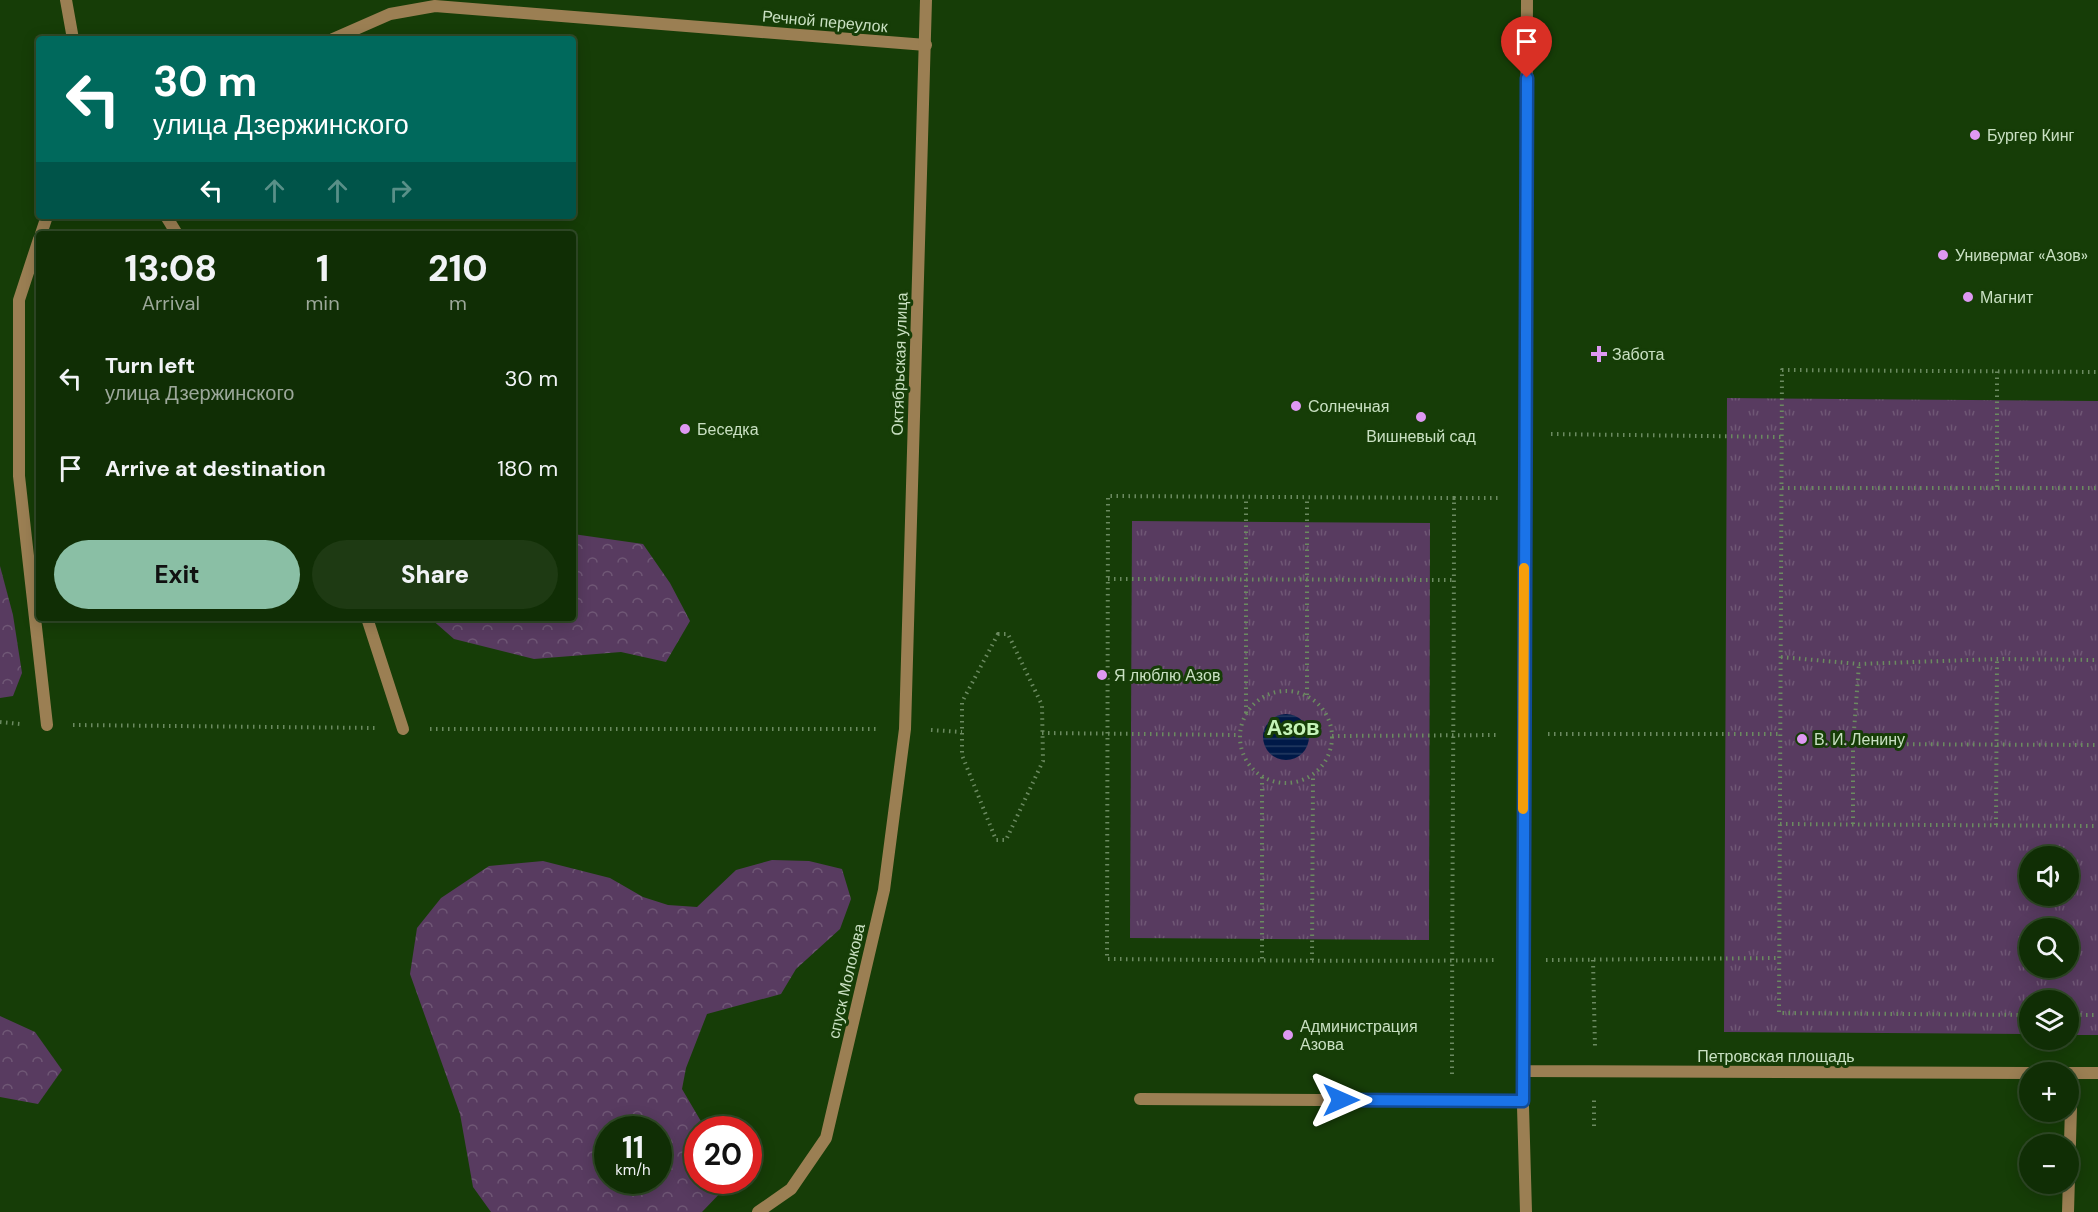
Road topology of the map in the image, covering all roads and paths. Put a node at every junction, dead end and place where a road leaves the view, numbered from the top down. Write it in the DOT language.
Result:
graph roads {
  1 [pos="66,0"];
  2 [pos="926,0"];
  3 [pos="1527,0"];
  4 [pos="72,36"];
  5 [pos="340,36"];
  6 [pos="926,45"];
  7 [pos="36,248"];
  8 [pos="1998,371"];
  9 [pos="2098,372"];
  10 [pos="1525,434"];
  11 [pos="1781,437"];
  12 [pos="1782,488"];
  13 [pos="1997,488"];
  14 [pos="2098,488"];
  15 [pos="1246,497"];
  16 [pos="1307,497"];
  17 [pos="1454,498"];
  18 [pos="1525,498"];
  19 [pos="1108,579"];
  20 [pos="1246,579"];
  21 [pos="1307,580"];
  22 [pos="1454,580"];
  23 [pos="368,621"];
  24 [pos="1781,657"];
  25 [pos="1997,659"];
  26 [pos="2098,660"];
  27 [pos="1859,664"];
  28 [pos="1307,695"];
  29 [pos="1246,714"];
  30 [pos="0,722"];
  31 [pos="47,725"];
  32 [pos="403,729"];
  33 [pos="905,729"];
  34 [pos="1042,733"];
  35 [pos="1107,734"];
  36 [pos="1523,734"];
  37 [pos="1780,734"];
  38 [pos="1240,735"];
  39 [pos="1332,736"];
  40 [pos="1453,736"];
  41 [pos="1853,744"];
  42 [pos="1996,745"];
  43 [pos="2098,746"];
  44 [pos="1313,775"];
  45 [pos="1262,777"];
  46 [pos="1780,824"];
  47 [pos="1853,824"];
  48 [pos="1996,825"];
  49 [pos="2098,826"];
  50 [pos="1780,958"];
  51 [pos="1262,960"];
  52 [pos="1312,960"];
  53 [pos="1522,960"];
  54 [pos="1452,961"];
  55 [pos="2019,1015"];
  56 [pos="2079,1015"];
  57 [pos="2098,1015"];
  58 [pos="1522,1071"];
  59 [pos="2019,1073"];
  60 [pos="2079,1073"];
  61 [pos="2098,1073"];
  62 [pos="1140,1099"];
  63 [pos="1523,1101"];
  64 [pos="2069,1122"];
  65 [pos="758,1212"];
  66 [pos="1526,1212"];
  67 [pos="2068,1212"];
  1 -- 4 [label="street"];
  2 -- 6 [label="street, Октябрьская улица"];
  3 -- 10 [label="street"];
  5 -- 6 [label="street, Речной переулок"];
  6 -- 33 [label="street, Октябрьская улица"];
  7 -- 31 [label="street"];
  8 -- 9 [label="path"];
  8 -- 11 [label="path"];
  8 -- 13 [label="path"];
  10 -- 11 [label="path"];
  10 -- 18 [label="street"];
  11 -- 12 [label="path"];
  12 -- 13 [label="path"];
  12 -- 24 [label="path"];
  13 -- 14 [label="path"];
  15 -- 16 [label="path"];
  15 -- 19 [label="path"];
  15 -- 20 [label="path"];
  16 -- 17 [label="path"];
  16 -- 21 [label="path"];
  17 -- 18 [label="path"];
  17 -- 22 [label="path"];
  18 -- 36 [label="street"];
  19 -- 20 [label="path"];
  19 -- 35 [label="path"];
  20 -- 21 [label="path"];
  20 -- 29 [label="path"];
  21 -- 22 [label="path"];
  21 -- 28 [label="path"];
  22 -- 40 [label="path"];
  23 -- 32 [label="street"];
  24 -- 27 [label="path"];
  24 -- 37 [label="path"];
  25 -- 26 [label="path"];
  25 -- 27 [label="path"];
  25 -- 42 [label="path"];
  27 -- 41 [label="path"];
  28 -- 29 [label="path"];
  28 -- 39 [label="path"];
  29 -- 38 [label="path"];
  30 -- 31 [label="path"];
  31 -- 32 [label="path"];
  32 -- 33 [label="path"];
  33 -- 65 [label="street, спуск Молокова"];
  34 -- 34 [label="path"];
  34 -- 35 [label="path"];
  35 -- 38 [label="path"];
  35 -- 51 [label="path"];
  36 -- 37 [label="path"];
  36 -- 40 [label="path"];
  36 -- 53 [label="street"];
  37 -- 46 [label="path"];
  38 -- 45 [label="path"];
  39 -- 40 [label="path"];
  39 -- 44 [label="path"];
  40 -- 54 [label="path"];
  41 -- 42 [label="path"];
  41 -- 47 [label="path"];
  42 -- 43 [label="path"];
  42 -- 48 [label="path"];
  44 -- 45 [label="path"];
  44 -- 52 [label="path"];
  45 -- 51 [label="path"];
  46 -- 47 [label="path"];
  46 -- 50 [label="path"];
  47 -- 48 [label="path"];
  48 -- 49 [label="path"];
  50 -- 53 [label="path"];
  50 -- 55 [label="path"];
  51 -- 52 [label="path"];
  52 -- 54 [label="path"];
  53 -- 54 [label="path"];
  53 -- 58 [label="street"];
  56 -- 57 [label="path"];
  58 -- 59 [label="street, Петровская площадь"];
  58 -- 63 [label="street"];
  60 -- 61 [label="street"];
  62 -- 63 [label="street"];
  63 -- 66 [label="street"];
  64 -- 67 [label="street"];
}
